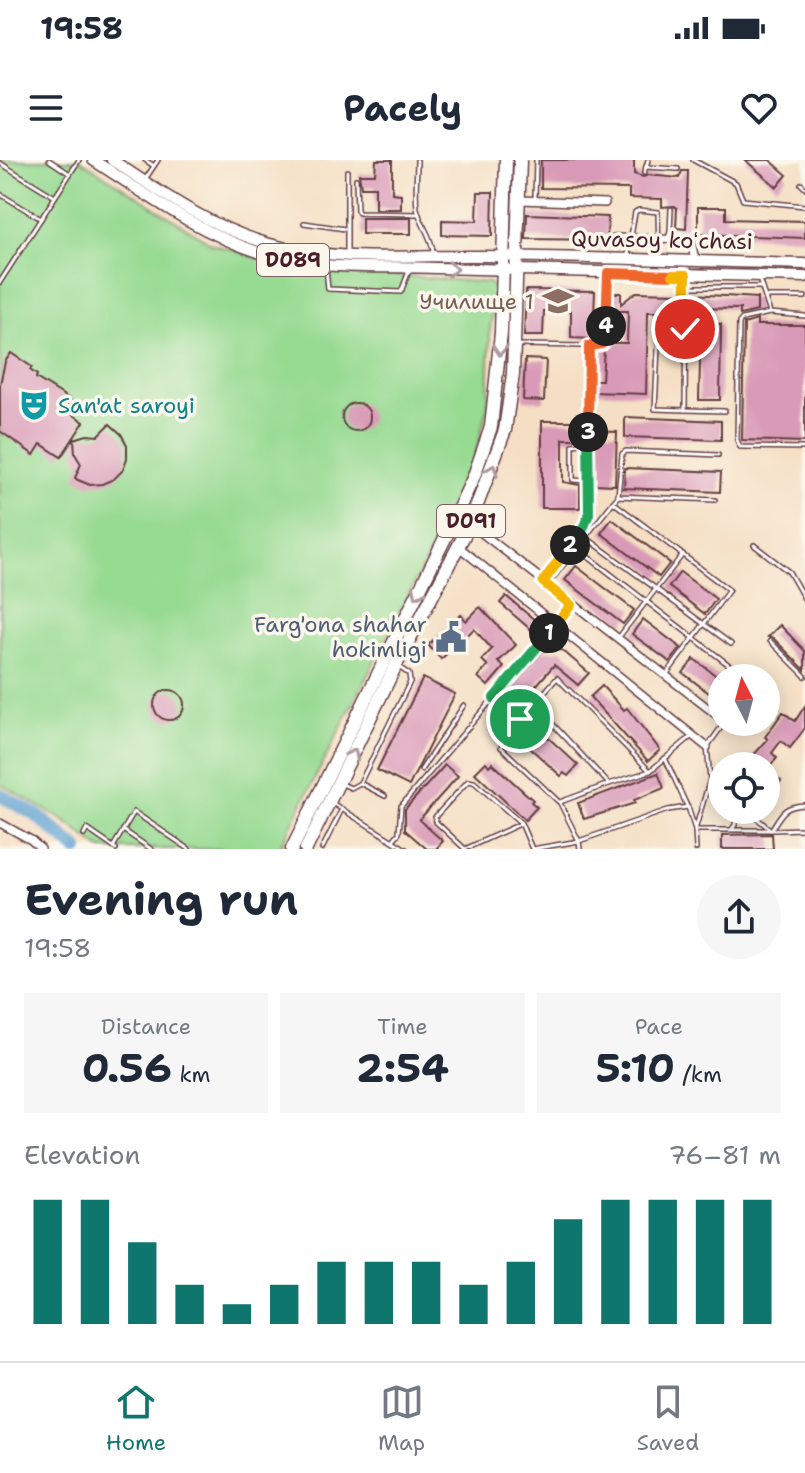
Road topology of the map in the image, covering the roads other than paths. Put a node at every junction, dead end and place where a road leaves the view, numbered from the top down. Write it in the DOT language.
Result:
graph roads {
  1 [pos="49,160"];
  2 [pos="79,160"];
  3 [pos="93,160"];
  4 [pos="112,160"];
  5 [pos="145,160"];
  6 [pos="158,160"];
  7 [pos="417,160"];
  8 [pos="506,160"];
  9 [pos="520,160"];
  10 [pos="536,160"];
  11 [pos="648,160"];
  12 [pos="693,160"];
  13 [pos="0,163"];
  14 [pos="154,166"];
  15 [pos="646,167"];
  16 [pos="678,169"];
  17 [pos="347,171"];
  18 [pos="644,173"];
  19 [pos="70,174"];
  20 [pos="356,179"];
  21 [pos="144,181"];
  22 [pos="801,184"];
  23 [pos="805,188"];
  24 [pos="0,194"];
  25 [pos="55,197"];
  26 [pos="520,200"];
  27 [pos="535,201"];
  28 [pos="605,203"];
  29 [pos="805,206"];
  30 [pos="671,209"];
  31 [pos="419,214"];
  32 [pos="41,219"];
  33 [pos="304,223"];
  34 [pos="345,229"];
  35 [pos="615,238"];
  36 [pos="630,239"];
  37 [pos="662,240"];
  38 [pos="347,255"];
  39 [pos="433,256"];
  40 [pos="503,256"];
  41 [pos="519,256"];
  42 [pos="627,259"];
  43 [pos="659,260"];
  44 [pos="695,261"];
  45 [pos="325,264"];
  46 [pos="805,264"];
  47 [pos="410,267"];
  48 [pos="503,270"];
  49 [pos="518,270"];
  50 [pos="608,273"];
  51 [pos="805,277"];
  52 [pos="686,281"];
  53 [pos="759,281"];
  54 [pos="0,282"];
  55 [pos="763,297"];
  56 [pos="805,297"];
  57 [pos="770,313"];
  58 [pos="805,316"];
  59 [pos="685,327"];
  60 [pos="514,345"];
  61 [pos="589,346"];
  62 [pos="685,410"];
  63 [pos="725,411"];
  64 [pos="588,443"];
  65 [pos="805,448"];
  66 [pos="718,455"];
  67 [pos="588,481"];
  68 [pos="618,496"];
  69 [pos="715,500"];
  70 [pos="613,502"];
  71 [pos="470,524"];
  72 [pos="587,538"];
  73 [pos="754,545"];
  74 [pos="459,547"];
  75 [pos="578,549"];
  76 [pos="683,554"];
  77 [pos="545,584"];
  78 [pos="656,589"];
  79 [pos="805,600"];
  80 [pos="645,602"];
  81 [pos="571,605"];
  82 [pos="556,625"];
  83 [pos="706,625"];
  84 [pos="617,638"];
  85 [pos="695,638"];
  86 [pos="770,641"];
  87 [pos="731,644"];
  88 [pos="728,664"];
  89 [pos="396,665"];
  90 [pos="666,676"];
  91 [pos="805,676"];
  92 [pos="376,692"];
  93 [pos="494,698"];
  94 [pos="534,704"];
  95 [pos="464,705"];
  96 [pos="708,708"];
  97 [pos="520,719"];
  98 [pos="692,735"];
  99 [pos="715,736"];
  100 [pos="438,747"];
  101 [pos="707,747"];
  102 [pos="445,755"];
  103 [pos="665,758"];
  104 [pos="708,758"];
  105 [pos="421,770"];
  106 [pos="650,771"];
  107 [pos="339,782"];
  108 [pos="360,783"];
  109 [pos="609,784"];
  110 [pos="708,786"];
  111 [pos="385,796"];
  112 [pos="329,801"];
  113 [pos="560,803"];
  114 [pos="805,805"];
  115 [pos="688,807"];
  116 [pos="342,809"];
  117 [pos="0,823"];
  118 [pos="521,823"];
  119 [pos="735,824"];
  120 [pos="764,824"];
  121 [pos="805,829"];
  122 [pos="123,830"];
  123 [pos="695,830"];
  124 [pos="731,830"];
  125 [pos="771,830"];
  126 [pos="84,835"];
  127 [pos="28,838"];
  128 [pos="394,839"];
  129 [pos="579,841"];
  130 [pos="22,847"];
  131 [pos="114,848"];
  132 [pos="403,848"];
  133 [pos="41,849"];
  134 [pos="151,849"];
  135 [pos="189,849"];
  136 [pos="292,849"];
  137 [pos="306,849"];
  138 [pos="322,849"];
  139 [pos="465,849"];
  140 [pos="580,849"];
  141 [pos="696,849"];
  1 -- 19 [label="lane"];
  2 -- 19 [label="lane"];
  3 -- 45 [label="main road, D089"];
  4 -- 21 [label="main road, D089"];
  5 -- 14 [label="lane"];
  6 -- 14 [label="lane"];
  7 -- 31 [label="lane"];
  8 -- 40 [label="highway, D091"];
  9 -- 26 [label="highway, D091"];
  10 -- 27 [label="lane"];
  11 -- 15 [label="lane"];
  12 -- 29 [label="lane"];
  13 -- 25 [label="lane"];
  14 -- 21 [label="lane"];
  15 -- 16 [label="lane"];
  15 -- 18 [label="lane"];
  17 -- 34 [label="lane"];
  19 -- 25 [label="lane"];
  20 -- 31 [label="lane"];
  21 -- 38 [label="main road, D089"];
  22 -- 23 [label="lane"];
  24 -- 32 [label="lane"];
  25 -- 32 [label="lane"];
  26 -- 27 [label="street"];
  26 -- 41 [label="highway, D091"];
  27 -- 28 [label="street"];
  30 -- 37 [label="lane"];
  31 -- 39 [label="lane"];
  32 -- 54 [label="lane"];
  33 -- 34 [label="lane"];
  34 -- 38 [label="lane"];
  35 -- 36 [label="street"];
  36 -- 37 [label="street"];
  36 -- 37 [label="lane"];
  36 -- 42 [label="lane"];
  37 -- 43 [label="lane"];
  37 -- 44 [label="street"];
  38 -- 39 [label="main road, D089"];
  39 -- 40 [label="main road, D089"];
  40 -- 41 [label="main road, D089"];
  40 -- 48 [label="highway, D091"];
  41 -- 42 [label="main road, Quvasoy koʻchasi / D089"];
  41 -- 49 [label="highway, D091"];
  42 -- 43 [label="main road, Quvasoy koʻchasi / D089"];
  43 -- 44 [label="main road, Quvasoy koʻchasi / D089"];
  44 -- 46 [label="main road, Quvasoy koʻchasi / D089"];
  45 -- 47 [label="main road, D089"];
  45 -- 47 [label="lane"];
  47 -- 48 [label="main road, D089, one-way"];
  48 -- 49 [label="main road, D089"];
  48 -- 92 [label="highway, D091, one-way"];
  49 -- 50 [label="main road, Quvasoy koʻchasi / D089"];
  49 -- 60 [label="highway, D091"];
  50 -- 52 [label="main road, Quvasoy koʻchasi / D089"];
  50 -- 61 [label="lane"];
  51 -- 53 [label="main road, Quvasoy koʻchasi / D089"];
  52 -- 53 [label="main road, Quvasoy koʻchasi / D089"];
  52 -- 59 [label="lane"];
  53 -- 55 [label="lane"];
  55 -- 56 [label="lane"];
  55 -- 57 [label="lane"];
  57 -- 58 [label="lane"];
  57 -- 65 [label="lane"];
  59 -- 62 [label="lane"];
  59 -- 62 [label="lane"];
  60 -- 61 [label="lane"];
  71 -- 60 [label="highway, D091, one-way"];
  61 -- 64 [label="lane"];
  62 -- 63 [label="lane"];
  64 -- 67 [label="lane"];
  64 -- 67 [label="lane"];
  66 -- 68 [label="lane"];
  67 -- 77 [label="lane"];
  68 -- 69 [label="lane"];
  68 -- 70 [label="lane"];
  70 -- 72 [label="lane"];
  70 -- 76 [label="lane"];
  71 -- 74 [label="highway, D091"];
  71 -- 77 [label="street"];
  72 -- 75 [label="lane"];
  72 -- 78 [label="lane"];
  73 -- 79 [label="lane"];
  74 -- 82 [label="street"];
  74 -- 89 [label="highway, D091"];
  75 -- 77 [label="lane"];
  75 -- 80 [label="lane"];
  76 -- 78 [label="lane"];
  76 -- 83 [label="lane"];
  77 -- 81 [label="street"];
  78 -- 80 [label="lane"];
  78 -- 83 [label="lane"];
  80 -- 84 [label="lane"];
  80 -- 85 [label="lane"];
  81 -- 82 [label="street"];
  81 -- 84 [label="street"];
  82 -- 93 [label="lane"];
  82 -- 98 [label="street"];
  83 -- 85 [label="lane"];
  83 -- 87 [label="lane"];
  84 -- 90 [label="street"];
  85 -- 88 [label="lane"];
  85 -- 90 [label="lane"];
  86 -- 91 [label="lane"];
  89 -- 92 [label="highway, D091"];
  89 -- 108 [label="lane"];
  90 -- 96 [label="street"];
  107 -- 92 [label="highway, D091, one-way"];
  92 -- 136 [label="highway, D091"];
  93 -- 97 [label="lane"];
  93 -- 102 [label="lane"];
  94 -- 97 [label="lane"];
  94 -- 106 [label="lane"];
  94 -- 109 [label="lane"];
  95 -- 100 [label="lane"];
  97 -- 113 [label="lane"];
  98 -- 101 [label="street"];
  98 -- 103 [label="lane"];
  99 -- 101 [label="lane"];
  100 -- 102 [label="lane"];
  100 -- 105 [label="lane"];
  101 -- 104 [label="lane"];
  102 -- 128 [label="lane"];
  103 -- 106 [label="lane"];
  103 -- 115 [label="lane"];
  106 -- 109 [label="lane"];
  107 -- 108 [label="lane"];
  107 -- 112 [label="highway, D091"];
  108 -- 111 [label="lane"];
  109 -- 113 [label="lane"];
  110 -- 123 [label="lane"];
  112 -- 116 [label="lane"];
  112 -- 137 [label="highway, D091"];
  113 -- 129 [label="lane"];
  114 -- 125 [label="lane"];
  115 -- 123 [label="lane"];
  115 -- 129 [label="lane"];
  116 -- 128 [label="lane"];
  116 -- 138 [label="lane"];
  117 -- 127 [label="street"];
  118 -- 129 [label="lane"];
  118 -- 139 [label="lane"];
  118 -- 139 [label="lane"];
  119 -- 124 [label="lane"];
  120 -- 125 [label="lane"];
  121 -- 125 [label="lane"];
  122 -- 131 [label="lane"];
  122 -- 134 [label="lane"];
  122 -- 135 [label="lane"];
  123 -- 124 [label="lane"];
  123 -- 141 [label="lane"];
  124 -- 125 [label="lane"];
  126 -- 131 [label="lane"];
  127 -- 130 [label="street"];
  127 -- 133 [label="street"];
  128 -- 132 [label="lane"];
  129 -- 140 [label="lane"];
}
